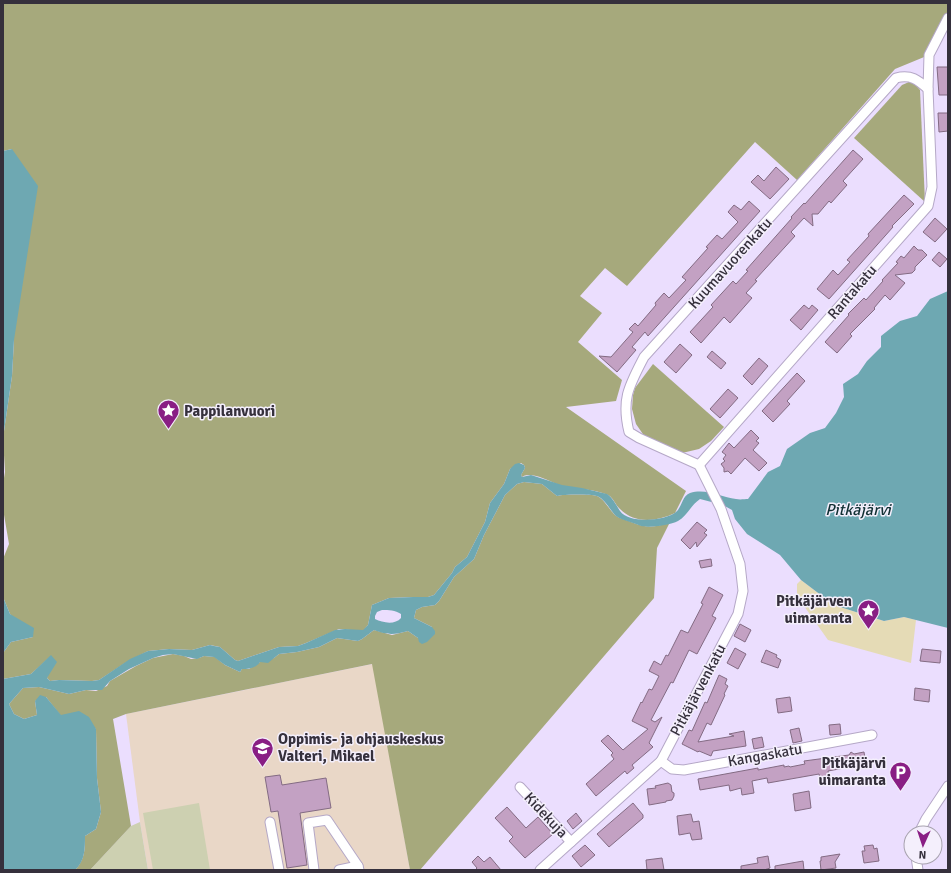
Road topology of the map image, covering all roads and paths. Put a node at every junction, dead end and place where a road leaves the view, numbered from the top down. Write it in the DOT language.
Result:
graph roads {
  1 [pos="948,18"];
  2 [pos="928,89"];
  3 [pos="699,465"];
  4 [pos="872,735"];
  5 [pos="661,761"];
  6 [pos="948,786"];
  7 [pos="520,787"];
  8 [pos="270,822"];
  9 [pos="923,825"];
  10 [pos="572,842"];
  11 [pos="359,868"];
  12 [pos="279,870"];
  13 [pos="314,870"];
  14 [pos="339,870"];
  15 [pos="540,870"];
  1 -- 2 [label="street, Rantakatu"];
  2 -- 3 [label="street, Rantakatu"];
  2 -- 3 [label="street, Kuumavuorenkatu"];
  3 -- 5 [label="street, Pitkäjärvenkatu"];
  4 -- 5 [label="street, Kangaskatu"];
  5 -- 10 [label="street, Pitkäjärvenkatu"];
  6 -- 9 [label="street"];
  7 -- 10 [label="street, Kidekuja"];
  8 -- 12 [label="street"];
  10 -- 15 [label="street, Pitkäjärvenkatu"];
  11 -- 13 [label="street"];
  11 -- 14 [label="street"];
}
